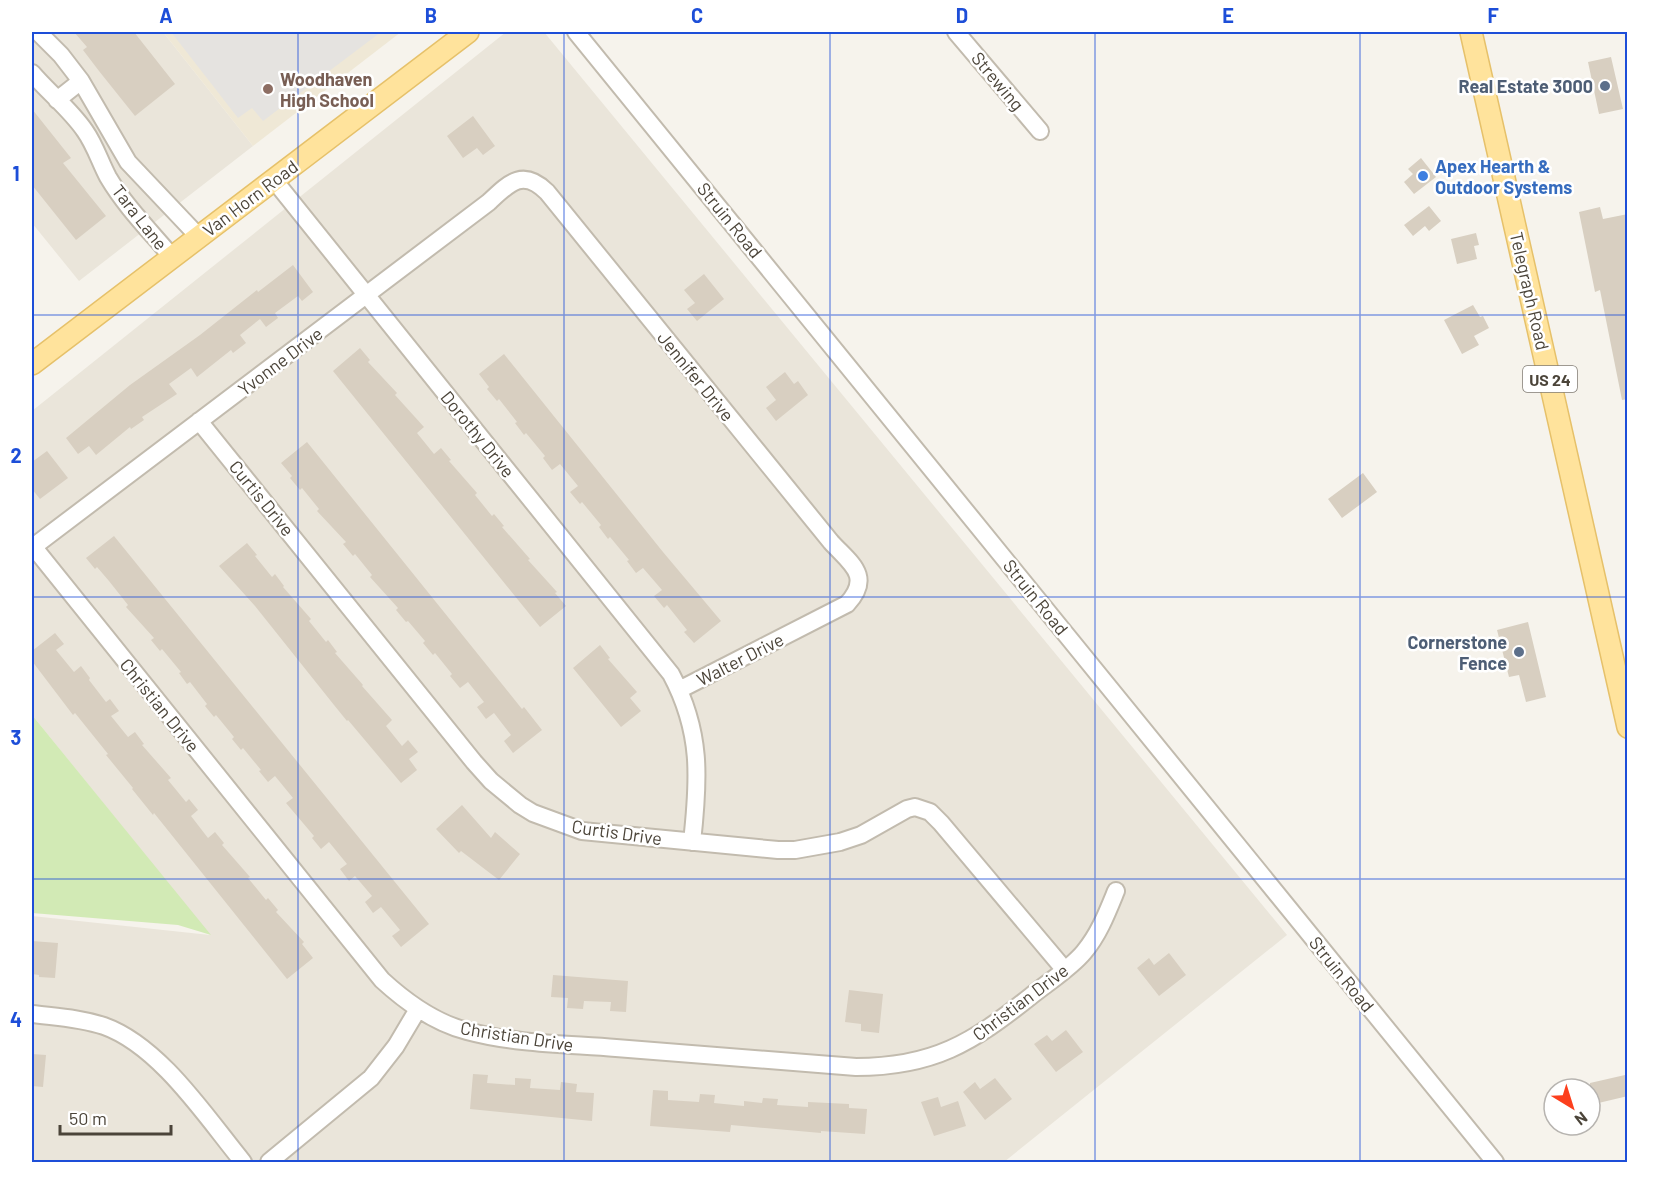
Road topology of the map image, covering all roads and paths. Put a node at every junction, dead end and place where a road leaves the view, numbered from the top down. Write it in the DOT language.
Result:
graph roads {
  1 [pos="38,32"];
  2 [pos="468,32"];
  3 [pos="576,32"];
  4 [pos="956,32"];
  5 [pos="1471,32"];
  6 [pos="32,73"];
  7 [pos="81,81"];
  8 [pos="57,100"];
  9 [pos="1040,131"];
  10 [pos="128,162"];
  11 [pos="108,177"];
  12 [pos="527,179"];
  13 [pos="274,180"];
  14 [pos="199,237"];
  15 [pos="172,257"];
  16 [pos="367,295"];
  17 [pos="32,364"];
  18 [pos="199,421"];
  19 [pos="32,546"];
  20 [pos="858,578"];
  21 [pos="679,690"];
  22 [pos="1628,727"];
  23 [pos="692,842"];
  24 [pos="1116,891"];
  25 [pos="1064,969"];
  26 [pos="418,1009"];
  27 [pos="32,1014"];
  28 [pos="243,1162"];
  29 [pos="268,1162"];
  30 [pos="1496,1162"];
  1 -- 7 [label="street, Tara Lane"];
  2 -- 13 [label="main road, Van Horn Road"];
  3 -- 30 [label="street, Struin Road"];
  4 -- 9 [label="street, Strewing"];
  5 -- 22 [label="main road, Telegraph Road / US 24"];
  6 -- 8 [label="street, Tara Lane"];
  7 -- 8 [label="street"];
  7 -- 10 [label="street, Tara Lane"];
  8 -- 11 [label="street, Tara Lane"];
  10 -- 11 [label="street, Tara Lane"];
  10 -- 14 [label="street, Tara Lane"];
  11 -- 15 [label="street, Tara Lane"];
  12 -- 16 [label="street, Yvonne Drive"];
  12 -- 20 [label="street, Jennifer Drive"];
  13 -- 14 [label="main road, Van Horn Road"];
  13 -- 16 [label="street, Dorothy Drive"];
  14 -- 15 [label="main road, Van Horn Road"];
  15 -- 17 [label="main road, Van Horn Road"];
  16 -- 18 [label="street, Yvonne Drive"];
  16 -- 21 [label="street, Dorothy Drive"];
  18 -- 19 [label="street, Yvonne Drive"];
  18 -- 23 [label="street, Curtis Drive"];
  19 -- 26 [label="street, Christian Drive"];
  20 -- 21 [label="street, Walter Drive"];
  21 -- 23 [label="street, Walter Drive"];
  23 -- 25 [label="street, Curtis Drive"];
  24 -- 25 [label="street, Christian Drive"];
  25 -- 26 [label="street, Christian Drive"];
  26 -- 29 [label="street"];
  27 -- 28 [label="street"];
}
